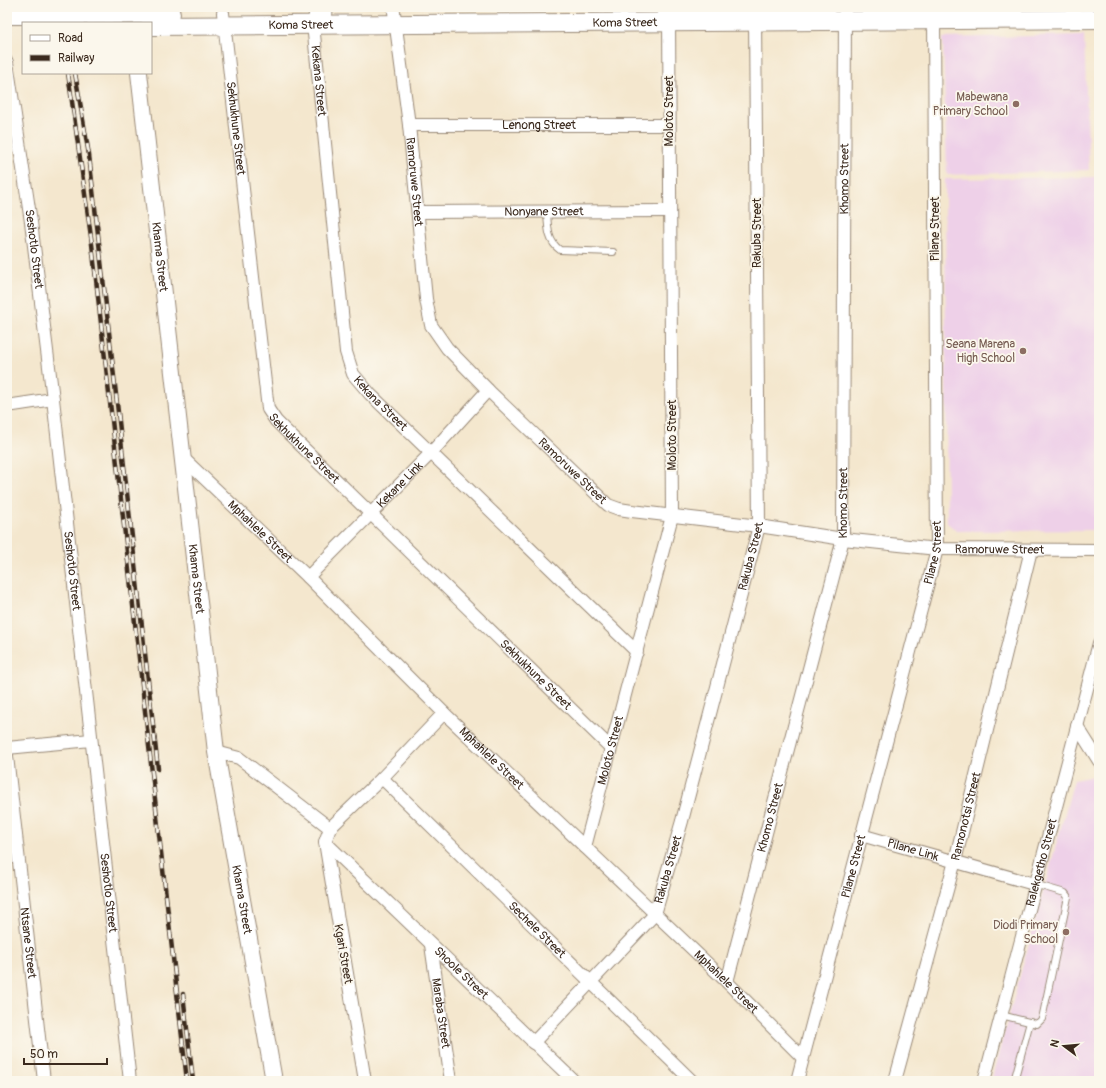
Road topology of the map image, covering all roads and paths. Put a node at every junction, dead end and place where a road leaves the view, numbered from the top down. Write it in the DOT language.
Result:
graph roads {
  1 [pos="987,7"];
  2 [pos="1053,7"];
  3 [pos="1080,7"];
  4 [pos="934,12"];
  5 [pos="845,14"];
  6 [pos="7,15"];
  7 [pos="755,15"];
  8 [pos="320,16"];
  9 [pos="669,17"];
  10 [pos="395,18"];
  11 [pos="133,19"];
  12 [pos="224,19"];
  13 [pos="1099,19"];
  14 [pos="25,20"];
  15 [pos="7,26"];
  16 [pos="152,26"];
  17 [pos="7,62"];
  18 [pos="139,74"];
  19 [pos="409,125"];
  20 [pos="669,125"];
  21 [pos="670,210"];
  22 [pos="547,211"];
  23 [pos="418,212"];
  24 [pos="613,252"];
  25 [pos="488,390"];
  26 [pos="53,399"];
  27 [pos="7,406"];
  28 [pos="430,454"];
  29 [pos="182,457"];
  30 [pos="370,513"];
  31 [pos="672,516"];
  32 [pos="759,526"];
  33 [pos="844,538"];
  34 [pos="937,549"];
  35 [pos="1031,550"];
  36 [pos="1099,550"];
  37 [pos="308,577"];
  38 [pos="1099,643"];
  39 [pos="637,652"];
  40 [pos="444,713"];
  41 [pos="1077,726"];
  42 [pos="91,740"];
  43 [pos="610,747"];
  44 [pos="7,748"];
  45 [pos="216,752"];
  46 [pos="7,756"];
  47 [pos="1099,761"];
  48 [pos="382,778"];
  49 [pos="330,828"];
  50 [pos="860,835"];
  51 [pos="325,842"];
  52 [pos="585,848"];
  53 [pos="955,861"];
  54 [pos="348,864"];
  55 [pos="329,871"];
  56 [pos="1034,884"];
  57 [pos="655,914"];
  58 [pos="431,946"];
  59 [pos="591,982"];
  60 [pos="727,982"];
  61 [pos="1001,1015"];
  62 [pos="1030,1022"];
  63 [pos="533,1043"];
  64 [pos="802,1057"];
  65 [pos="44,1081"];
  66 [pos="130,1081"];
  67 [pos="274,1081"];
  68 [pos="365,1081"];
  69 [pos="451,1081"];
  70 [pos="574,1081"];
  71 [pos="692,1081"];
  72 [pos="797,1081"];
  73 [pos="895,1081"];
  74 [pos="984,1081"];
  75 [pos="1014,1081"];
  1 -- 4 [label="main road, Koma Street"];
  2 -- 3 [label="main road"];
  4 -- 5 [label="main road, Koma Street"];
  4 -- 13 [label="main road, Koma Street"];
  4 -- 34 [label="street, Pilane Street"];
  5 -- 7 [label="main road, Koma Street"];
  5 -- 33 [label="street, Khomo Street"];
  6 -- 14 [label="main road, Koma Street"];
  7 -- 9 [label="main road, Koma Street"];
  7 -- 32 [label="street, Rakuba Street"];
  8 -- 10 [label="main road, Koma Street"];
  8 -- 12 [label="main road, Koma Street"];
  8 -- 28 [label="street, Kekana Street"];
  9 -- 10 [label="main road, Koma Street"];
  9 -- 20 [label="street, Moloto Street"];
  10 -- 19 [label="street, Ramoruwe Street"];
  11 -- 12 [label="main road, Koma Street"];
  11 -- 14 [label="main road, Koma Street, bridge"];
  12 -- 16 [label="main road, Koma Street"];
  12 -- 30 [label="street, Sekhukhune Street"];
  14 -- 15 [label="main road, Koma Street"];
  17 -- 26 [label="street, Seshotlo Street"];
  18 -- 29 [label="street, Khama Street"];
  19 -- 20 [label="street, Lenong Street"];
  19 -- 23 [label="street, Ramoruwe Street"];
  20 -- 21 [label="street, Moloto Street"];
  21 -- 22 [label="street, Nonyane Street"];
  21 -- 31 [label="street, Moloto Street"];
  22 -- 23 [label="street, Nonyane Street"];
  22 -- 24 [label="lane"];
  23 -- 25 [label="street, Ramoruwe Street"];
  25 -- 28 [label="street, Kekane Link"];
  25 -- 31 [label="street, Ramoruwe Street"];
  26 -- 27 [label="street"];
  26 -- 42 [label="street, Seshotlo Street"];
  28 -- 30 [label="street, Kekane Link"];
  28 -- 39 [label="street, Kekana Street"];
  29 -- 37 [label="street, Mphahlele Street"];
  29 -- 45 [label="street, Khama Street"];
  30 -- 37 [label="street, Kekane Link"];
  30 -- 43 [label="street, Sekhukhune Street"];
  31 -- 32 [label="street, Ramoruwe Street"];
  31 -- 39 [label="street, Moloto Street"];
  32 -- 33 [label="street, Ramoruwe Street"];
  32 -- 57 [label="street, Rakuba Street"];
  33 -- 34 [label="street, Ramoruwe Street"];
  33 -- 60 [label="street, Khomo Street"];
  34 -- 35 [label="street, Ramoruwe Street"];
  34 -- 50 [label="street, Pilane Street"];
  35 -- 36 [label="street, Ramoruwe Street"];
  35 -- 53 [label="street, Ramonotsi Street"];
  37 -- 40 [label="street, Mphahlele Street"];
  38 -- 41 [label="street, Ralekgetho Street"];
  39 -- 43 [label="street, Moloto Street"];
  40 -- 48 [label="street, Kgari Street"];
  40 -- 52 [label="street, Mphahlele Street"];
  41 -- 47 [label="street"];
  41 -- 56 [label="street, Ralekgetho Street"];
  42 -- 44 [label="street"];
  42 -- 66 [label="street, Seshotlo Street"];
  43 -- 52 [label="street, Moloto Street"];
  45 -- 49 [label="street"];
  45 -- 67 [label="street, Khama Street"];
  46 -- 65 [label="street, Ntsane Street"];
  48 -- 49 [label="street, Kgari Street"];
  48 -- 59 [label="street, Sechele Street"];
  49 -- 51 [label="street, Kgari Street"];
  50 -- 53 [label="street, Pilane Link"];
  50 -- 64 [label="street, Pilane Street"];
  51 -- 54 [label="street, Shoole Street"];
  51 -- 55 [label="street, Kgari Street"];
  52 -- 57 [label="street, Mphahlele Street"];
  53 -- 56 [label="street, Pilane Link"];
  53 -- 73 [label="street, Ramonotsi Street"];
  54 -- 55 [label="street"];
  54 -- 58 [label="street, Shoole Street"];
  55 -- 68 [label="street, Kgari Street"];
  56 -- 61 [label="street, Ralekgetho Street"];
  56 -- 62 [label="lane"];
  57 -- 59 [label="street, Rakuba Street"];
  57 -- 60 [label="street, Mphahlele Street"];
  58 -- 63 [label="street, Shoole Street"];
  58 -- 69 [label="street, Maraba Street"];
  59 -- 63 [label="street, Rakuba Street"];
  59 -- 71 [label="street, Sechele Street"];
  60 -- 64 [label="street, Mphahlele Street"];
  61 -- 62 [label="lane"];
  61 -- 74 [label="street, Ralekgetho Street"];
  62 -- 75 [label="lane"];
  63 -- 70 [label="street, Shoole Street"];
  64 -- 72 [label="street, Pilane Street"];
}
